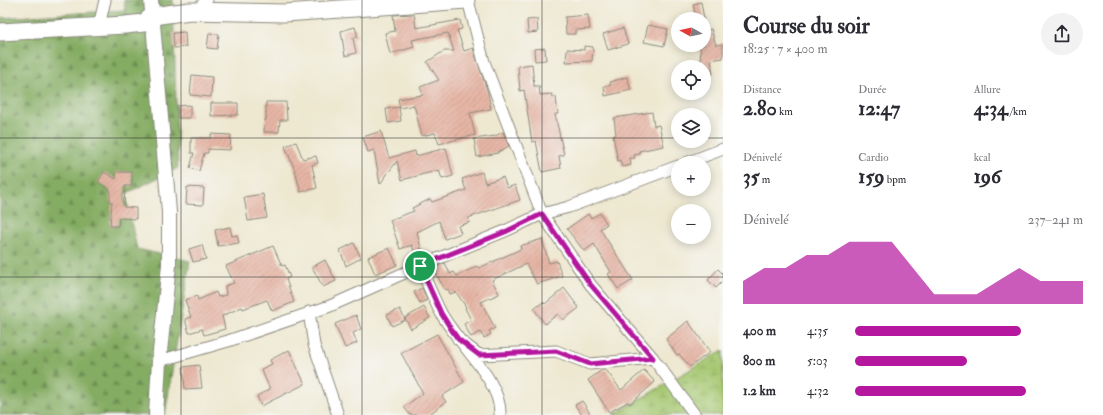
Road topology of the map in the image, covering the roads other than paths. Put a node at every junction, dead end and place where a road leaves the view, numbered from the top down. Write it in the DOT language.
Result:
graph roads {
  1 [pos="105,0"];
  2 [pos="207,0"];
  3 [pos="467,0"];
  4 [pos="151,8"];
  5 [pos="190,11"];
  6 [pos="100,26"];
  7 [pos="0,32"];
  8 [pos="723,149"];
  9 [pos="704,156"];
  10 [pos="671,169"];
  11 [pos="542,214"];
  12 [pos="420,266"];
  13 [pos="309,312"];
  14 [pos="458,339"];
  15 [pos="653,358"];
  16 [pos="159,361"];
  17 [pos="156,415"];
  18 [pos="338,415"];
  19 [pos="500,415"];
  20 [pos="695,415"];
  1 -- 6 [label="street"];
  2 -- 5 [label="street"];
  3 -- 5 [label="main road"];
  3 -- 11 [label="street"];
  4 -- 5 [label="main road"];
  4 -- 6 [label="main road"];
  4 -- 16 [label="street"];
  6 -- 7 [label="main road"];
  8 -- 9 [label="street"];
  10 -- 11 [label="street"];
  11 -- 12 [label="street"];
  11 -- 15 [label="street"];
  12 -- 13 [label="street"];
  12 -- 14 [label="street"];
  13 -- 16 [label="street"];
  13 -- 18 [label="street"];
  14 -- 15 [label="street"];
  14 -- 19 [label="street"];
  15 -- 20 [label="street"];
  16 -- 17 [label="street"];
}
